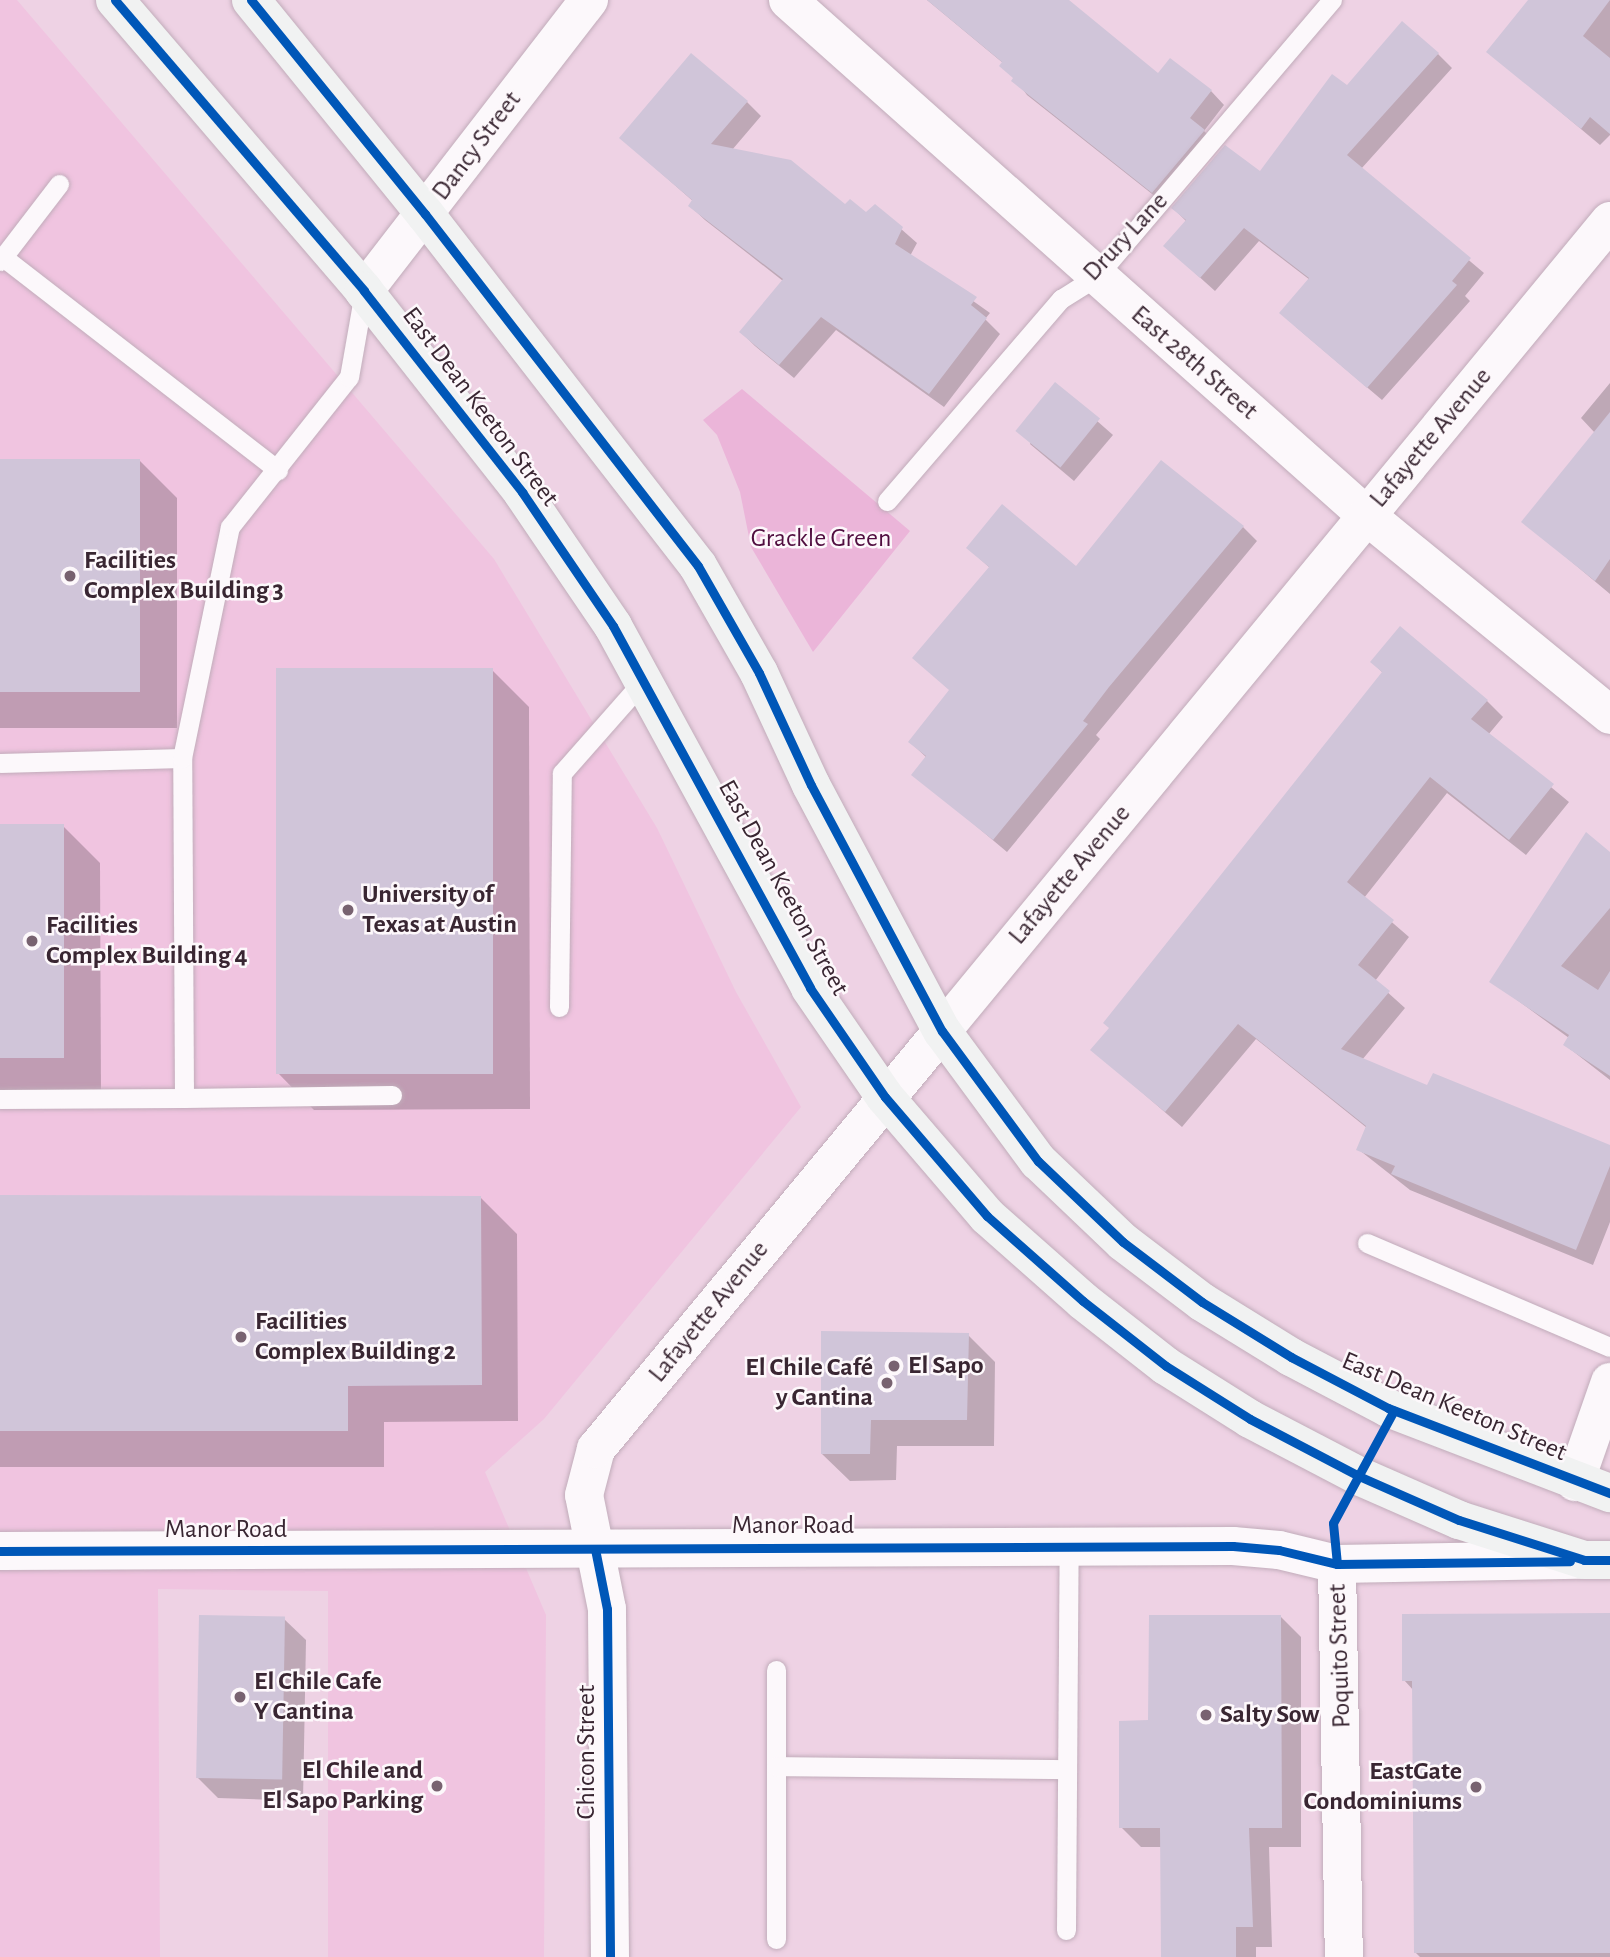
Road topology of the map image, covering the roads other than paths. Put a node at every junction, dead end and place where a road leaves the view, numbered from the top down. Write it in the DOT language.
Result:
graph roads {
  1 [pos="116,0"];
  2 [pos="251,0"];
  3 [pos="589,0"];
  4 [pos="788,0"];
  5 [pos="1332,0"];
  6 [pos="59,184"];
  7 [pos="425,214"];
  8 [pos="1610,221"];
  9 [pos="1,259"];
  10 [pos="1096,277"];
  11 [pos="364,291"];
  12 [pos="278,470"];
  13 [pos="887,501"];
  14 [pos="1367,516"];
  15 [pos="643,681"];
  16 [pos="1610,715"];
  17 [pos="182,758"];
  18 [pos="0,762"];
  19 [pos="559,1007"];
  20 [pos="942,1031"];
  21 [pos="392,1096"];
  22 [pos="885,1097"];
  23 [pos="184,1098"];
  24 [pos="0,1099"];
  25 [pos="1367,1243"];
  26 [pos="1610,1347"];
  27 [pos="1610,1382"];
  28 [pos="1592,1487"];
  29 [pos="1069,1546"];
  30 [pos="595,1549"];
  31 [pos="0,1551"];
  32 [pos="1597,1560"];
  33 [pos="1337,1564"];
  34 [pos="776,1670"];
  35 [pos="776,1766"];
  36 [pos="1065,1769"];
  37 [pos="1066,1930"];
  38 [pos="776,1939"];
  39 [pos="610,1957"];
  40 [pos="1344,1957"];
  1 -- 11 [label="main road, East Dean Keeton Street"];
  2 -- 7 [label="main road, East Dean Keeton Street"];
  3 -- 7 [label="street, Dancy Street"];
  4 -- 10 [label="street, East 28th Street"];
  5 -- 10 [label="lane, Drury Lane"];
  6 -- 9 [label="lane"];
  7 -- 11 [label="street, Dancy Street"];
  7 -- 20 [label="main road, East Dean Keeton Street"];
  8 -- 14 [label="street, Lafayette Avenue"];
  9 -- 12 [label="lane"];
  10 -- 13 [label="lane, Drury Lane"];
  10 -- 14 [label="street, East 28th Street"];
  11 -- 12 [label="lane"];
  11 -- 15 [label="main road, East Dean Keeton Street"];
  12 -- 17 [label="lane"];
  14 -- 16 [label="street, East 28th Street"];
  14 -- 20 [label="street, Lafayette Avenue"];
  15 -- 19 [label="lane"];
  15 -- 22 [label="main road, East Dean Keeton Street"];
  17 -- 18 [label="lane"];
  17 -- 23 [label="lane"];
  20 -- 22 [label="street, Lafayette Avenue"];
  20 -- 28 [label="main road, East Dean Keeton Street"];
  21 -- 23 [label="lane"];
  22 -- 30 [label="street, Lafayette Avenue"];
  22 -- 32 [label="main road, East Dean Keeton Street"];
  23 -- 24 [label="lane"];
  25 -- 26 [label="lane"];
  27 -- 28 [label="street"];
  29 -- 30 [label="street, Manor Road"];
  29 -- 33 [label="street, Manor Road"];
  29 -- 36 [label="lane"];
  30 -- 31 [label="street, Manor Road"];
  30 -- 39 [label="street, Chicon Street"];
  32 -- 33 [label="street, Manor Road"];
  33 -- 40 [label="street, Poquito Street"];
  34 -- 35 [label="lane"];
  35 -- 36 [label="lane"];
  35 -- 38 [label="lane"];
  36 -- 37 [label="lane"];
}
